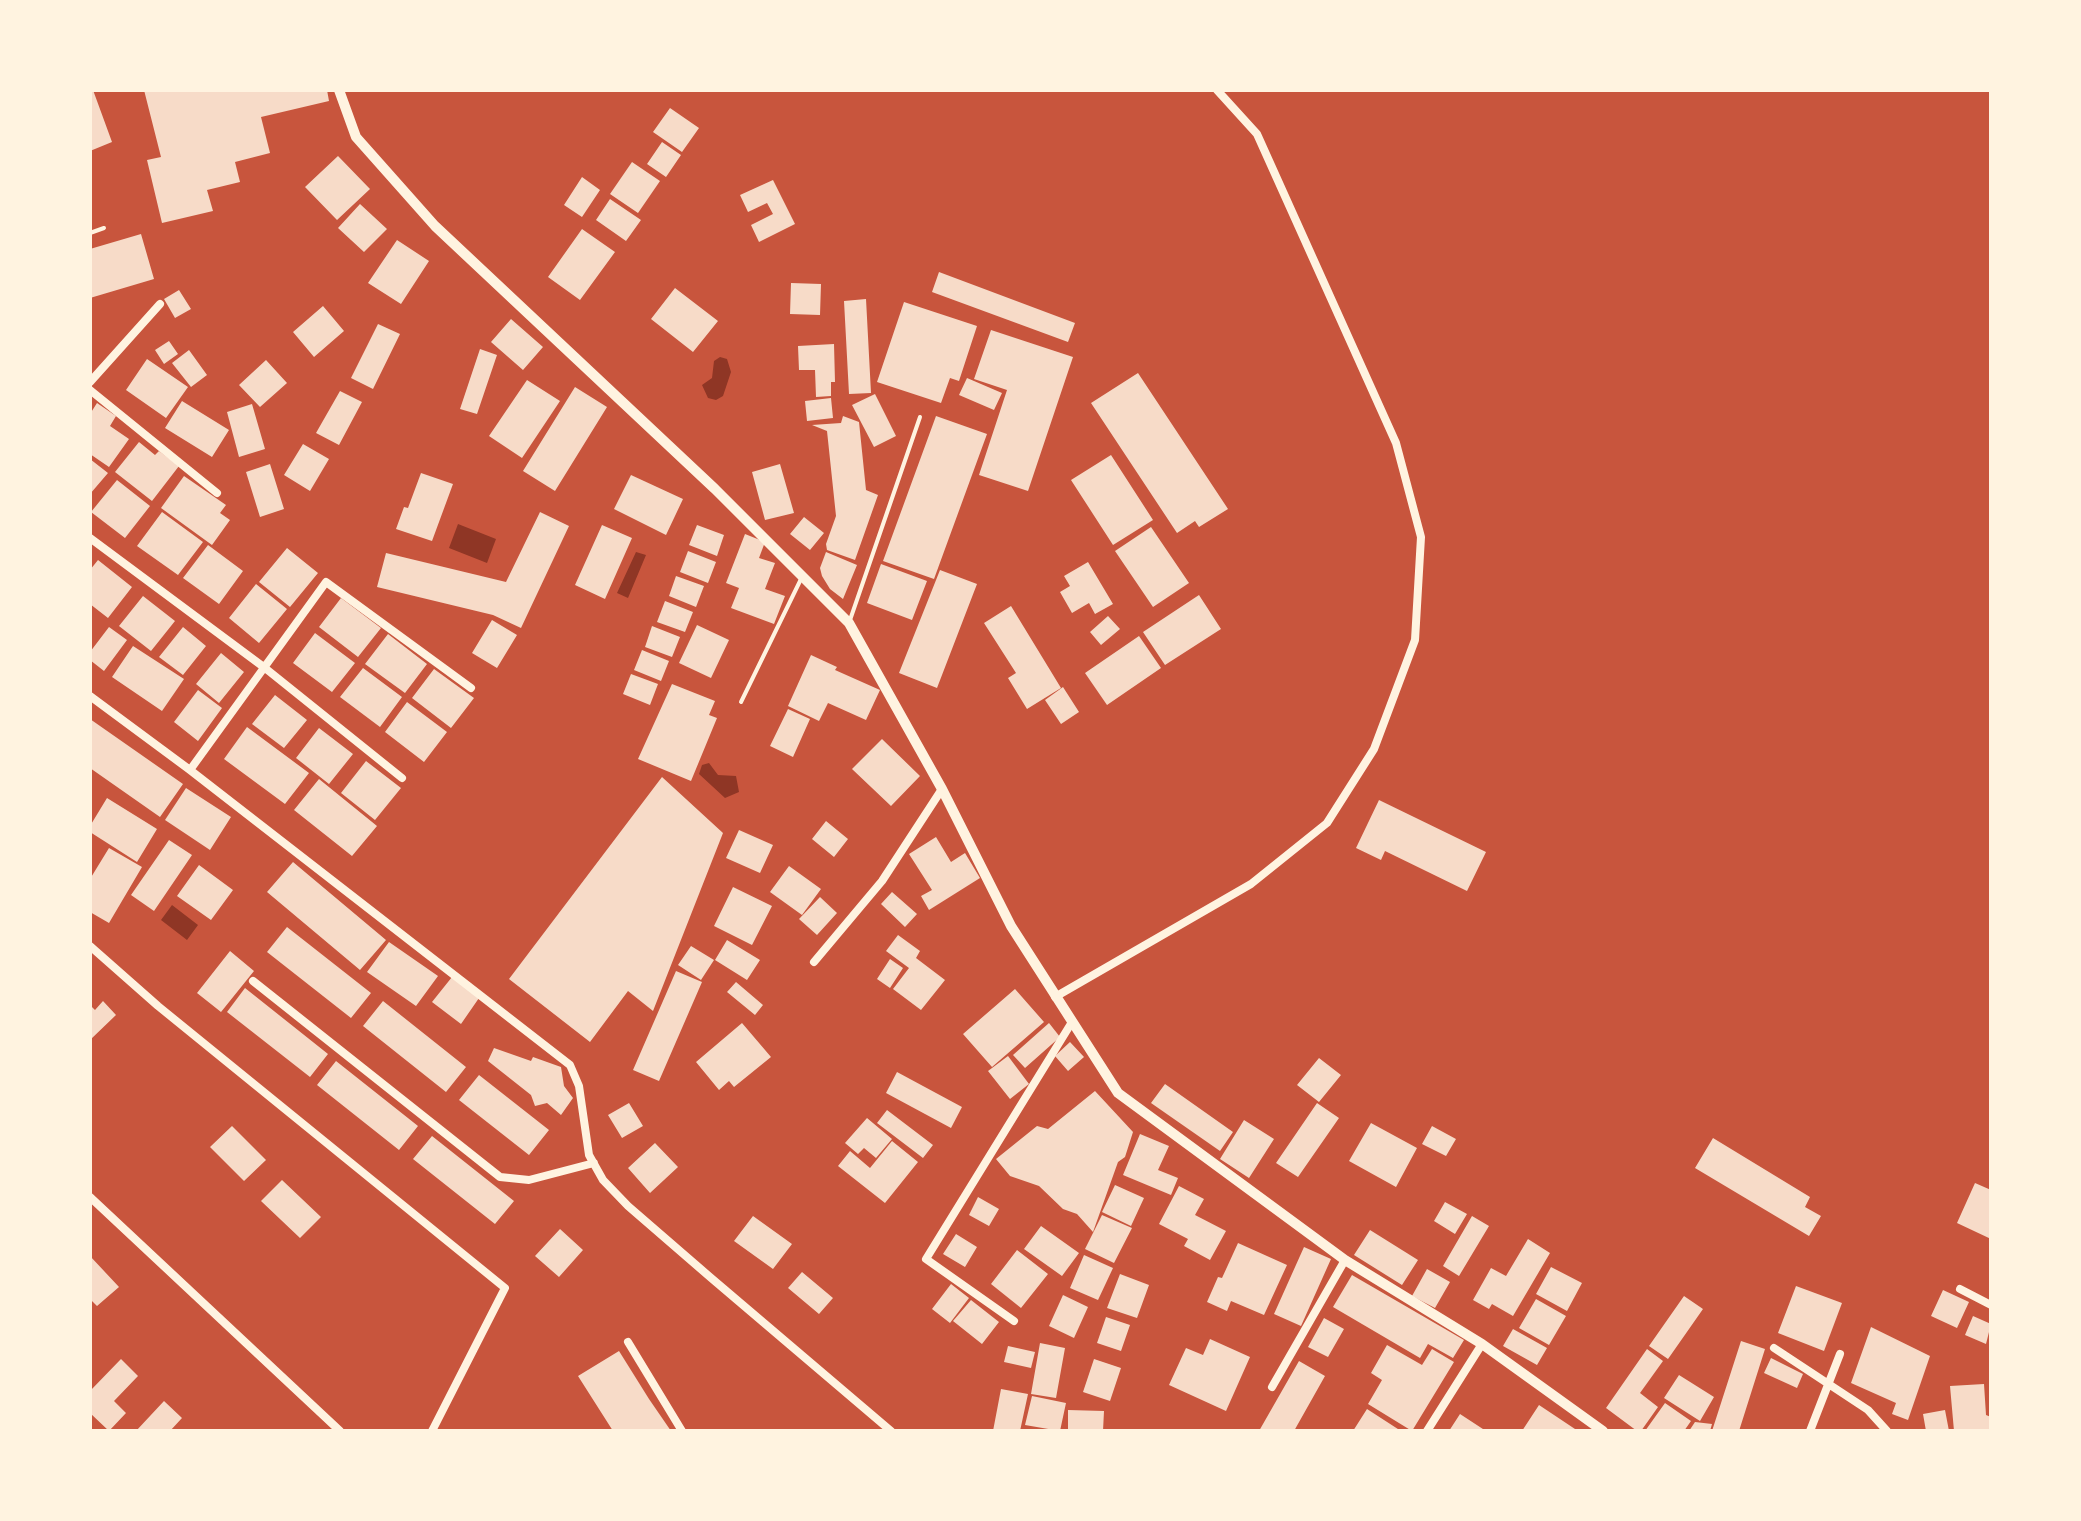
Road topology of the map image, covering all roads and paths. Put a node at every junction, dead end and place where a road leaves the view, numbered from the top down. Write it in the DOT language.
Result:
graph roads {
  1 [pos="339,90"];
  2 [pos="1217,90"];
  3 [pos="104,228"];
  4 [pos="90,233"];
  5 [pos="160,304"];
  6 [pos="90,382"];
  7 [pos="90,390"];
  8 [pos="920,417"];
  9 [pos="217,493"];
  10 [pos="90,538"];
  11 [pos="804,575"];
  12 [pos="849,623"];
  13 [pos="265,668"];
  14 [pos="471,688"];
  15 [pos="90,696"];
  16 [pos="741,702"];
  17 [pos="190,770"];
  18 [pos="402,778"];
  19 [pos="942,789"];
  20 [pos="90,946"];
  21 [pos="814,962"];
  22 [pos="253,981"];
  23 [pos="1055,997"];
  24 [pos="1072,1022"];
  25 [pos="594,1163"];
  26 [pos="90,1197"];
  27 [pos="1345,1260"];
  28 [pos="1960,1289"];
  29 [pos="1991,1305"];
  30 [pos="1014,1321"];
  31 [pos="628,1342"];
  32 [pos="1482,1344"];
  33 [pos="1774,1348"];
  34 [pos="1840,1354"];
  35 [pos="1828,1382"];
  36 [pos="1272,1387"];
  37 [pos="1600,1430"];
  38 [pos="340,1431"];
  39 [pos="432,1431"];
  40 [pos="682,1431"];
  41 [pos="891,1431"];
  42 [pos="1427,1431"];
  43 [pos="1810,1431"];
  44 [pos="1887,1431"];
  1 -- 11 [label="street"];
  2 -- 23 [label="street"];
  3 -- 4 [label="lane"];
  5 -- 6 [label="street"];
  7 -- 9 [label="street"];
  8 -- 12 [label="lane"];
  10 -- 13 [label="street"];
  11 -- 12 [label="street"];
  11 -- 16 [label="lane"];
  12 -- 19 [label="street"];
  13 -- 14 [label="street"];
  13 -- 17 [label="street"];
  13 -- 18 [label="street"];
  15 -- 17 [label="street"];
  17 -- 25 [label="street"];
  19 -- 21 [label="street"];
  19 -- 23 [label="street"];
  20 -- 39 [label="street"];
  22 -- 25 [label="street"];
  23 -- 24 [label="street"];
  24 -- 27 [label="street"];
  24 -- 30 [label="street"];
  25 -- 41 [label="street"];
  26 -- 38 [label="street"];
  27 -- 32 [label="street"];
  27 -- 36 [label="street"];
  28 -- 29 [label="street"];
  31 -- 40 [label="street"];
  32 -- 37 [label="street"];
  32 -- 42 [label="street"];
  33 -- 35 [label="street"];
  34 -- 35 [label="street"];
  35 -- 43 [label="street"];
  35 -- 44 [label="street"];
}
